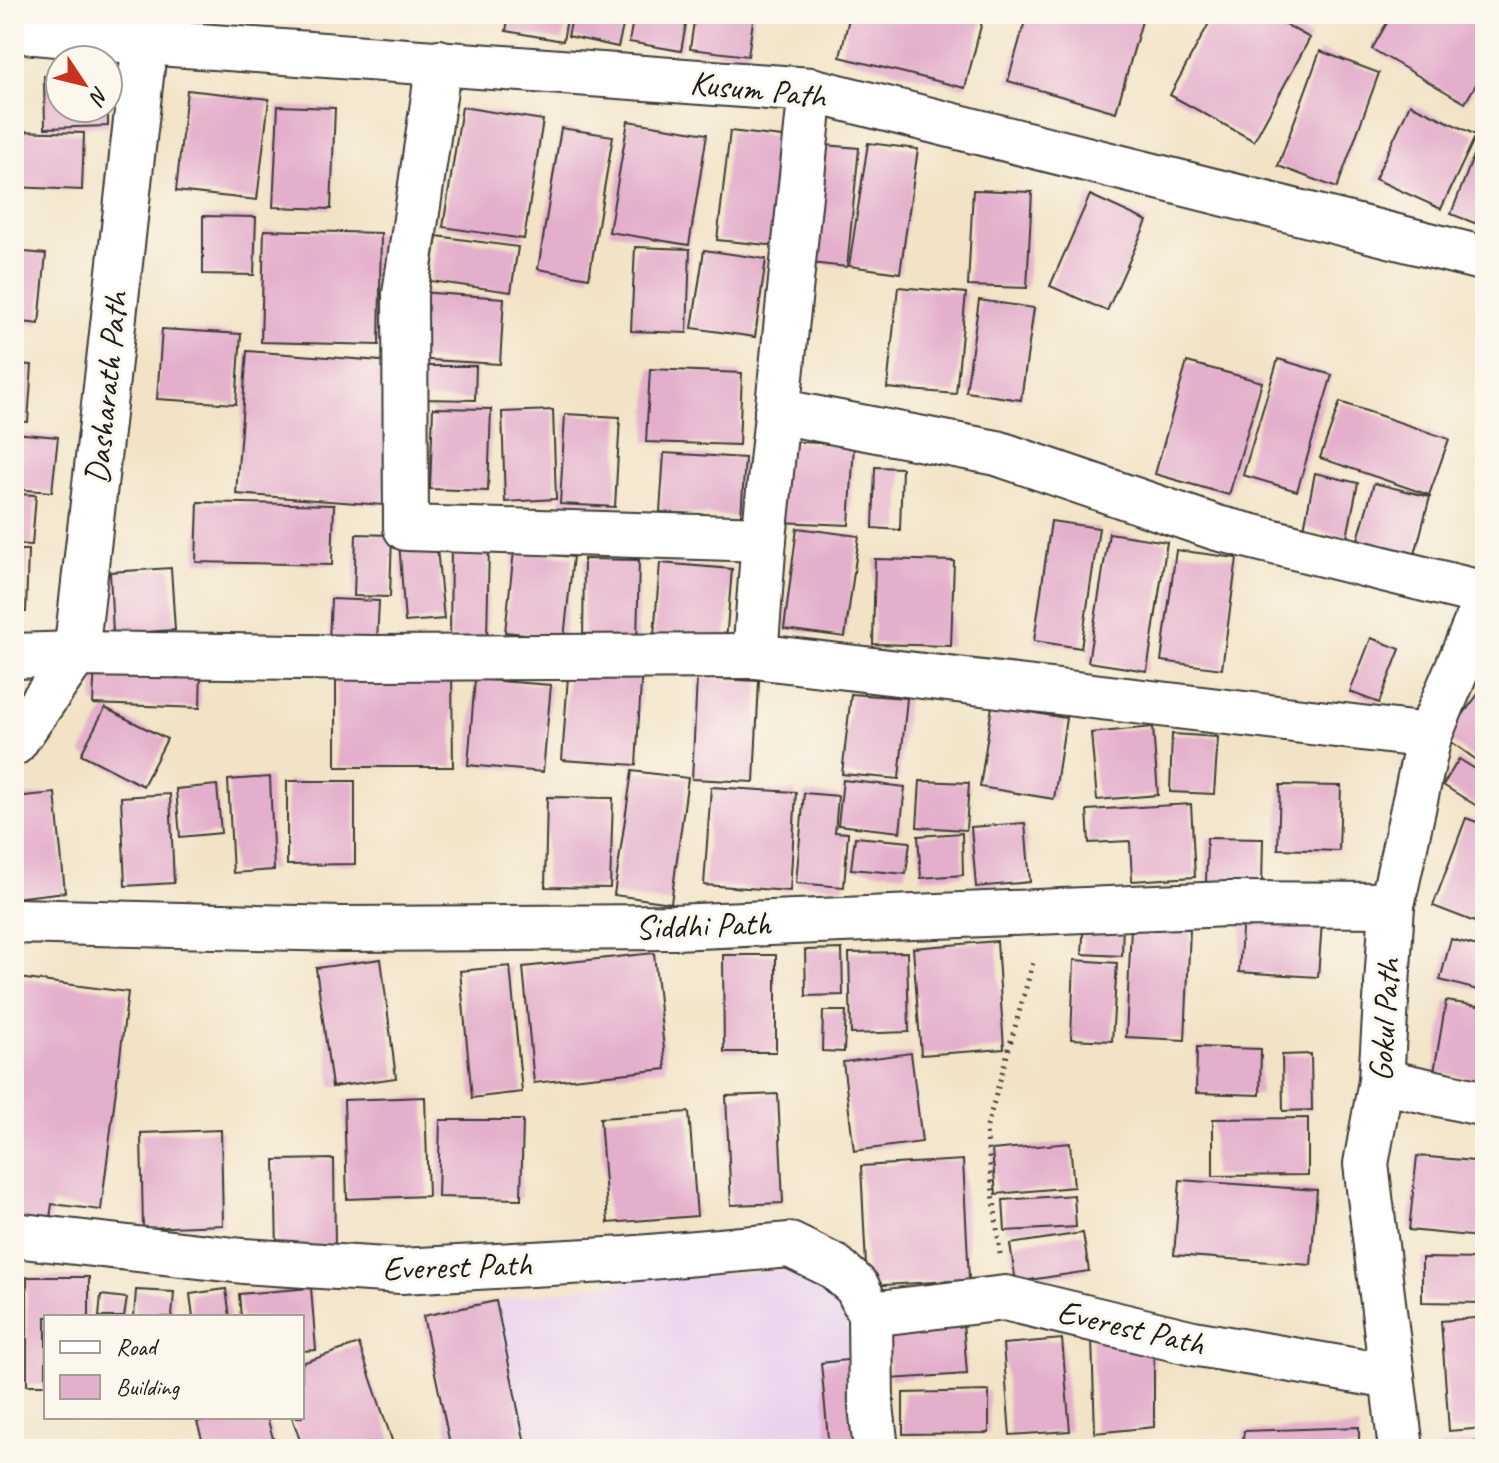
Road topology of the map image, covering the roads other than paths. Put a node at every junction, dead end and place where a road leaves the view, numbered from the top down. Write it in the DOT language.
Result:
graph roads {
  1 [pos="146,28"];
  2 [pos="14,30"];
  3 [pos="439,62"];
  4 [pos="811,90"];
  5 [pos="1485,259"];
  6 [pos="777,411"];
  7 [pos="764,539"];
  8 [pos="1485,594"];
  9 [pos="1485,602"];
  10 [pos="76,654"];
  11 [pos="14,656"];
  12 [pos="755,656"];
  13 [pos="1429,736"];
  14 [pos="14,743"];
  15 [pos="1392,905"];
  16 [pos="14,921"];
  17 [pos="1381,1081"];
  18 [pos="1485,1104"];
  19 [pos="14,1235"];
  20 [pos="870,1314"];
  21 [pos="1392,1377"];
  22 [pos="876,1449"];
  23 [pos="1401,1449"];
  1 -- 2 [label="street, Kusum Path"];
  1 -- 3 [label="street, Kusum Path"];
  1 -- 10 [label="street, Dasharath Path"];
  3 -- 4 [label="street, Kusum Path"];
  3 -- 7 [label="street"];
  4 -- 5 [label="street, Kusum Path"];
  4 -- 6 [label="street"];
  6 -- 7 [label="street"];
  6 -- 8 [label="street"];
  7 -- 12 [label="street"];
  9 -- 13 [label="street, Gokul Path"];
  10 -- 11 [label="street"];
  10 -- 12 [label="street"];
  10 -- 14 [label="street, Dasharath Path"];
  12 -- 13 [label="street"];
  13 -- 15 [label="street, Gokul Path"];
  15 -- 16 [label="street, Siddhi Path"];
  15 -- 17 [label="street, Gokul Path"];
  17 -- 18 [label="street"];
  17 -- 21 [label="street, Gokul Path"];
  19 -- 20 [label="street, Everest Path"];
  20 -- 21 [label="street, Everest Path"];
  20 -- 22 [label="street"];
  21 -- 23 [label="street, Gokul Path"];
}
